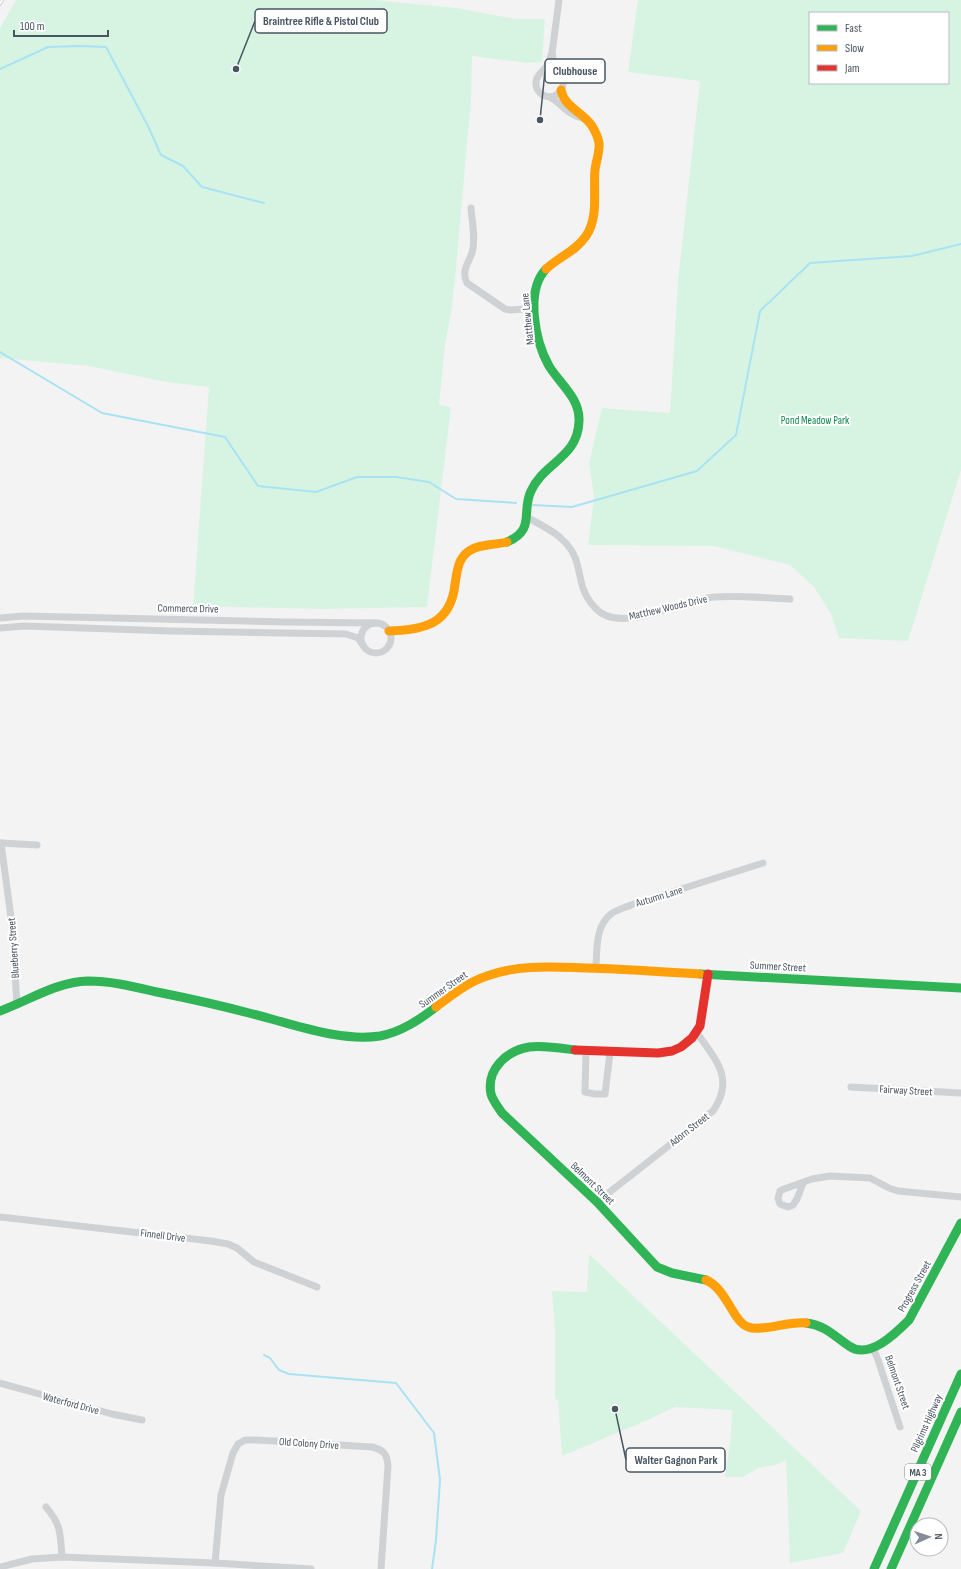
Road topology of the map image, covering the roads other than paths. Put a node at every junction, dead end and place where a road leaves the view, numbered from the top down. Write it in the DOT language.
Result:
graph roads {
  1 [pos="559,0"];
  2 [pos="552,53"];
  3 [pos="561,90"];
  4 [pos="550,97"];
  5 [pos="585,118"];
  6 [pos="471,208"];
  7 [pos="535,308"];
  8 [pos="528,518"];
  9 [pos="790,599"];
  10 [pos="0,618"];
  11 [pos="375,623"];
  12 [pos="0,628"];
  13 [pos="389,631"];
  14 [pos="363,645"];
  15 [pos="1,843"];
  16 [pos="37,845"];
  17 [pos="763,863"];
  18 [pos="596,968"];
  19 [pos="708,974"];
  20 [pos="961,988"];
  21 [pos="17,1005"];
  22 [pos="0,1011"];
  23 [pos="697,1034"];
  24 [pos="586,1051"];
  25 [pos="610,1053"];
  26 [pos="851,1087"];
  27 [pos="961,1093"];
  28 [pos="803,1183"];
  29 [pos="961,1197"];
  30 [pos="597,1202"];
  31 [pos="0,1216"];
  32 [pos="961,1223"];
  33 [pos="317,1287"];
  34 [pos="873,1348"];
  35 [pos="961,1374"];
  36 [pos="0,1383"];
  37 [pos="961,1412"];
  38 [pos="142,1420"];
  39 [pos="900,1427"];
  40 [pos="46,1507"];
  41 [pos="62,1557"];
  42 [pos="214,1563"];
  43 [pos="0,1567"];
  44 [pos="311,1569"];
  45 [pos="381,1569"];
  46 [pos="874,1569"];
  47 [pos="891,1569"];
  1 -- 2 [label="street"];
  2 -- 3 [label="street"];
  2 -- 4 [label="street"];
  3 -- 4 [label="street"];
  3 -- 5 [label="main road, Matthew Lane"];
  4 -- 5 [label="street"];
  5 -- 7 [label="main road, Matthew Lane"];
  6 -- 7 [label="street"];
  7 -- 8 [label="main road, Matthew Lane"];
  8 -- 9 [label="street, Matthew Woods Drive"];
  8 -- 13 [label="main road"];
  10 -- 11 [label="street, Commerce Drive"];
  11 -- 13 [label="street"];
  11 -- 14 [label="street"];
  12 -- 14 [label="street, Commerce Drive"];
  13 -- 14 [label="street"];
  15 -- 16 [label="street"];
  15 -- 21 [label="street, Blueberry Street"];
  17 -- 18 [label="street, Autumn Lane"];
  18 -- 19 [label="main road, Summer Street"];
  18 -- 21 [label="main road, Summer Street"];
  19 -- 20 [label="main road, Summer Street"];
  19 -- 23 [label="main road"];
  21 -- 22 [label="main road, Summer Street"];
  23 -- 25 [label="main road, Belmont Street"];
  23 -- 30 [label="street, Adorn Street"];
  24 -- 25 [label="main road, Belmont Street"];
  24 -- 25 [label="street"];
  24 -- 30 [label="main road, Belmont Street"];
  26 -- 27 [label="street, Fairway Street"];
  28 -- 29 [label="street"];
  30 -- 34 [label="main road, Belmont Street"];
  31 -- 33 [label="street, Finnell Drive"];
  32 -- 34 [label="main road, Progress Street"];
  34 -- 39 [label="street, Belmont Street"];
  35 -- 46 [label="main road, Pilgrims Highway / MA 3"];
  36 -- 38 [label="street, Waterford Drive"];
  37 -- 47 [label="main road, MA 3"];
  40 -- 41 [label="street"];
  41 -- 42 [label="street"];
  41 -- 43 [label="street"];
  42 -- 44 [label="street"];
  42 -- 45 [label="street, Old Colony Drive"];
}
